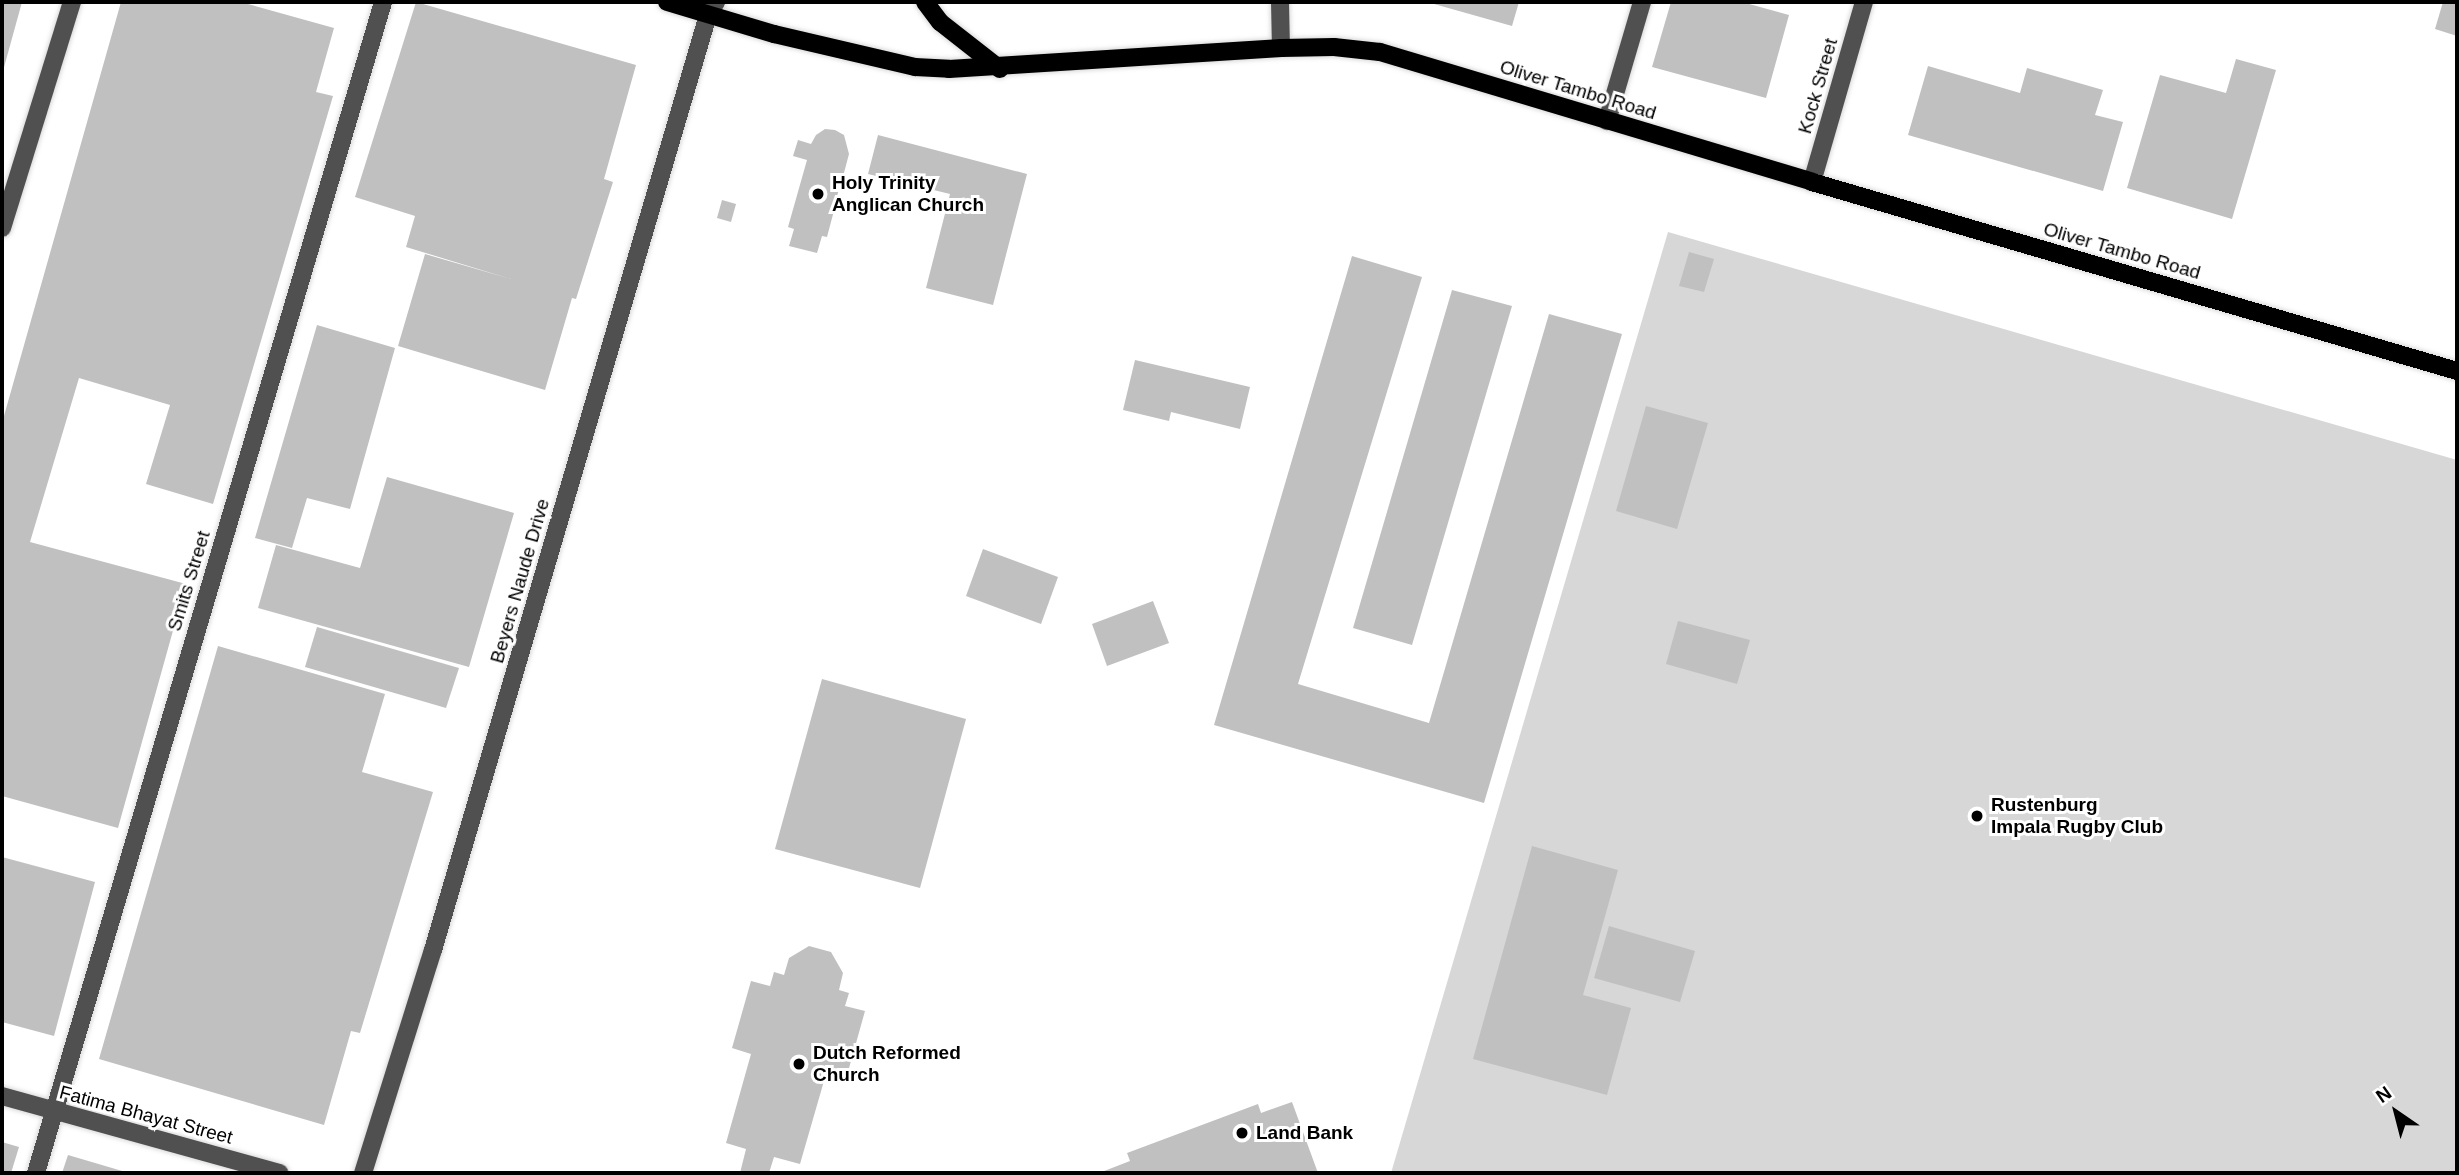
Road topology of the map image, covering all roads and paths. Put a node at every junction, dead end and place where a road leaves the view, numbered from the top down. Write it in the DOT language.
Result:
graph roads {
  1 [pos="72,2"];
  2 [pos="383,2"];
  3 [pos="667,2"];
  4 [pos="925,2"];
  5 [pos="1280,2"];
  6 [pos="1642,2"];
  7 [pos="1864,2"];
  8 [pos="712,8"];
  9 [pos="1282,48"];
  10 [pos="1000,69"];
  11 [pos="1607,121"];
  12 [pos="1812,182"];
  13 [pos="2,228"];
  14 [pos="2457,371"];
  15 [pos="2,1096"];
  16 [pos="54,1112"];
  17 [pos="36,1173"];
  18 [pos="280,1173"];
  19 [pos="363,1173"];
  1 -- 13 [label="street"];
  2 -- 16 [label="street, Smits Street"];
  3 -- 8 [label="main road, Oliver Tambo Road"];
  4 -- 10 [label="main road"];
  5 -- 9 [label="street"];
  6 -- 11 [label="street"];
  7 -- 12 [label="street, Kock Street"];
  8 -- 10 [label="main road, Oliver Tambo Road"];
  8 -- 19 [label="street, Beyers Naude Drive"];
  9 -- 10 [label="main road, Oliver Tambo Road"];
  9 -- 11 [label="main road, Oliver Tambo Road"];
  11 -- 12 [label="main road, Oliver Tambo Road"];
  12 -- 14 [label="main road, Oliver Tambo Road"];
  15 -- 16 [label="street, Fatima Bhayat Street"];
  16 -- 17 [label="street, Smits Street"];
  16 -- 18 [label="street, Fatima Bhayat Street"];
}
